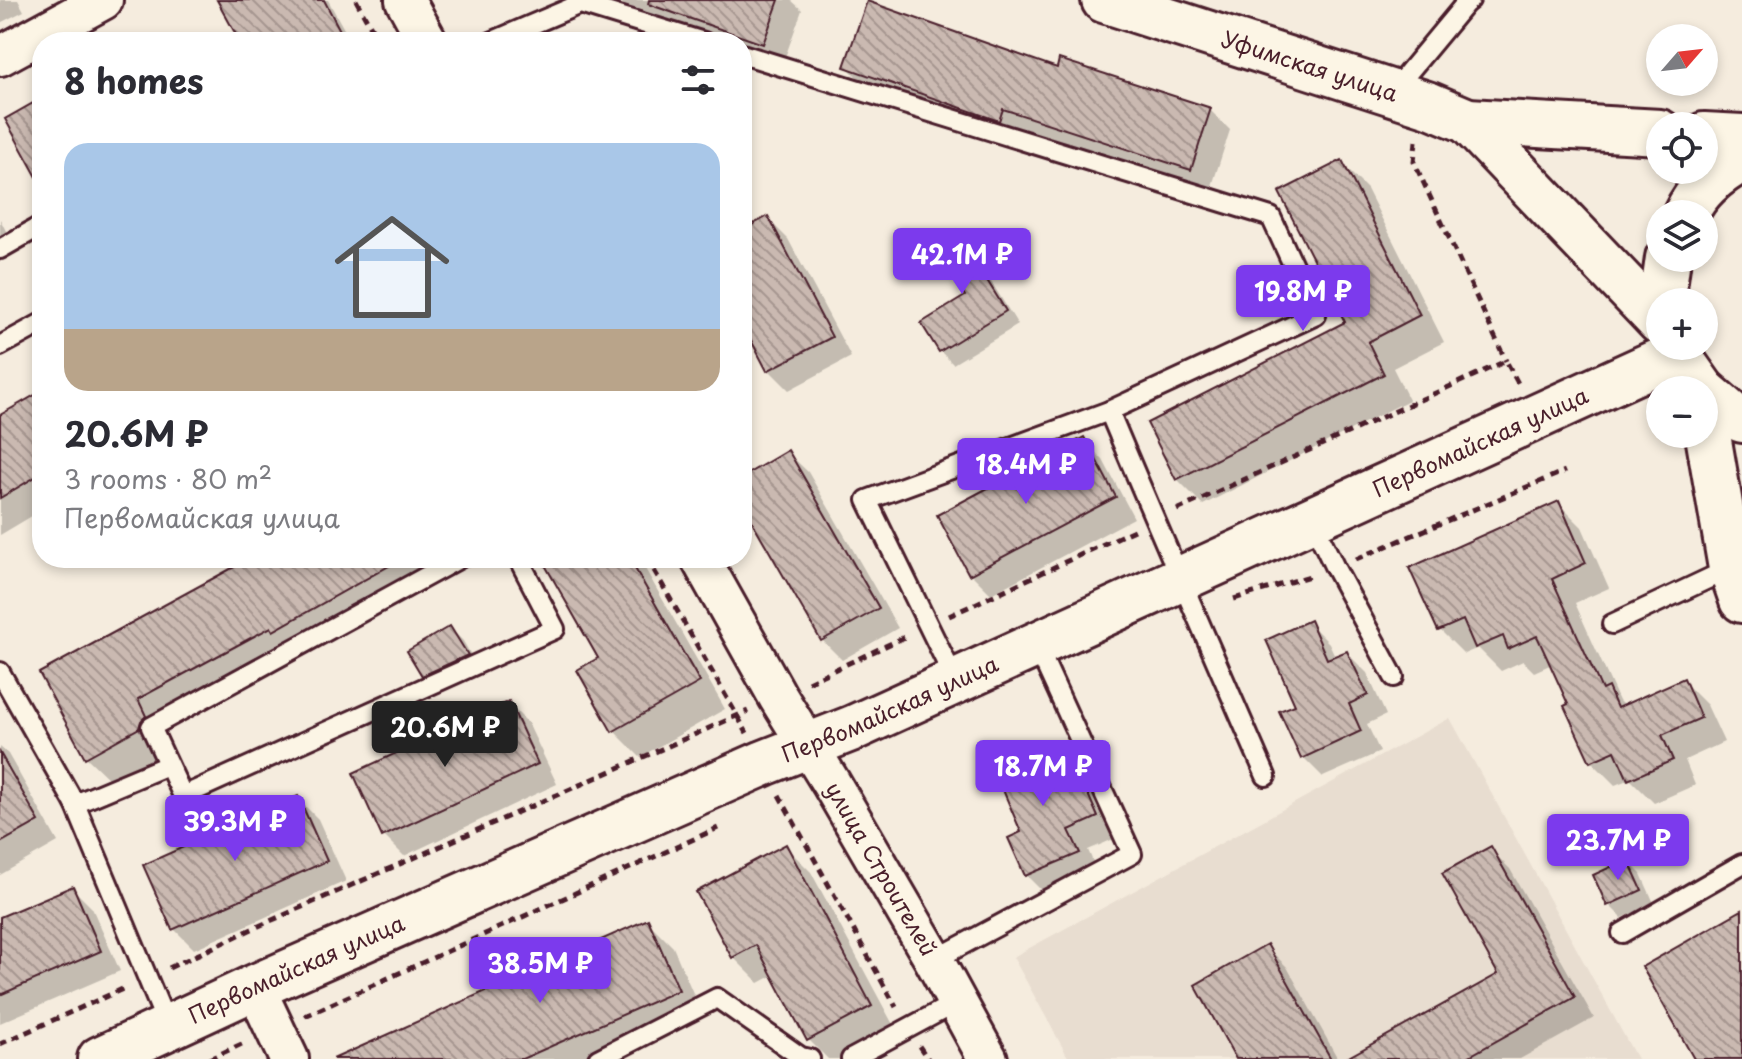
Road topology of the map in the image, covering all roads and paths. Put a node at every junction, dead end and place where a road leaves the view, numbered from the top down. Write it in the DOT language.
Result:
graph roads {
  1 [pos="356,0"];
  2 [pos="405,0"];
  3 [pos="1104,0"];
  4 [pos="1470,0"];
  5 [pos="81,5"];
  6 [pos="38,32"];
  7 [pos="374,32"];
  8 [pos="423,32"];
  9 [pos="514,32"];
  10 [pos="671,32"];
  11 [pos="32,36"];
  12 [pos="0,56"];
  13 [pos="752,57"];
  14 [pos="1391,94"];
  15 [pos="1468,121"];
  16 [pos="1646,131"];
  17 [pos="1718,136"];
  18 [pos="1742,137"];
  19 [pos="1417,140"];
  20 [pos="1742,160"];
  21 [pos="1694,200"];
  22 [pos="32,231"];
  23 [pos="0,249"];
  24 [pos="32,328"];
  25 [pos="0,346"];
  26 [pos="1506,361"];
  27 [pos="1690,374"];
  28 [pos="1109,411"];
  29 [pos="1742,420"];
  30 [pos="1565,471"];
  31 [pos="1311,518"];
  32 [pos="442,568"];
  33 [pos="523,568"];
  34 [pos="653,568"];
  35 [pos="706,568"];
  36 [pos="1335,568"];
  37 [pos="1737,584"];
  38 [pos="1187,595"];
  39 [pos="1612,624"];
  40 [pos="1036,644"];
  41 [pos="0,672"];
  42 [pos="1394,677"];
  43 [pos="955,680"];
  44 [pos="807,746"];
  45 [pos="168,765"];
  46 [pos="1266,776"];
  47 [pos="772,782"];
  48 [pos="831,783"];
  49 [pos="75,804"];
  50 [pos="723,826"];
  51 [pos="1742,864"];
  52 [pos="1622,933"];
  53 [pos="934,960"];
  54 [pos="255,987"];
  55 [pos="957,1002"];
  56 [pos="169,1028"];
  57 [pos="908,1029"];
  58 [pos="282,1045"];
  59 [pos="100,1059"];
  60 [pos="209,1059"];
  61 [pos="598,1059"];
  62 [pos="810,1059"];
  63 [pos="851,1059"];
  64 [pos="928,1059"];
  65 [pos="988,1059"];
  1 -- 7 [label="path"];
  2 -- 8 [label="street"];
  3 -- 14 [label="street, Уфимская улица"];
  4 -- 14 [label="lane"];
  5 -- 6 [label="street"];
  9 -- 10 [label="lane"];
  11 -- 12 [label="street"];
  13 -- 28 [label="lane"];
  14 -- 15 [label="street, Уфимская улица"];
  15 -- 16 [label="street"];
  15 -- 27 [label="street"];
  17 -- 18 [label="street"];
  19 -- 26 [label="path"];
  20 -- 21 [label="street"];
  22 -- 23 [label="lane"];
  24 -- 25 [label="lane"];
  27 -- 29 [label="street"];
  27 -- 31 [label="street, Первомайская улица"];
  27 -- 37 [label="street"];
  28 -- 38 [label="lane"];
  28 -- 43 [label="lane"];
  30 -- 36 [label="path"];
  31 -- 36 [label="lane"];
  31 -- 38 [label="street, Первомайская улица"];
  32 -- 45 [label="lane"];
  33 -- 45 [label="lane"];
  34 -- 47 [label="path"];
  35 -- 44 [label="street, улица Строителей"];
  36 -- 38 [label="path"];
  36 -- 42 [label="lane"];
  37 -- 39 [label="lane"];
  38 -- 40 [label="street, Первомайская улица"];
  38 -- 46 [label="lane"];
  40 -- 43 [label="street, Первомайская улица"];
  40 -- 53 [label="lane"];
  41 -- 49 [label="lane"];
  43 -- 44 [label="street, Первомайская улица"];
  44 -- 47 [label="street, Первомайская улица"];
  44 -- 48 [label="street, улица Строителей"];
  45 -- 49 [label="lane"];
  47 -- 48 [label="path"];
  47 -- 54 [label="street, Первомайская улица"];
  47 -- 57 [label="path"];
  48 -- 53 [label="street, улица Строителей"];
  49 -- 56 [label="lane"];
  50 -- 58 [label="path"];
  51 -- 52 [label="lane"];
  53 -- 55 [label="street, улица Строителей"];
  54 -- 56 [label="street, Первомайская улица"];
  54 -- 58 [label="street"];
  55 -- 57 [label="lane"];
  55 -- 65 [label="street, улица Строителей"];
  56 -- 59 [label="street, Первомайская улица"];
  57 -- 63 [label="lane"];
  57 -- 64 [label="path"];
  58 -- 60 [label="path"];
  61 -- 62 [label="lane"];
}
